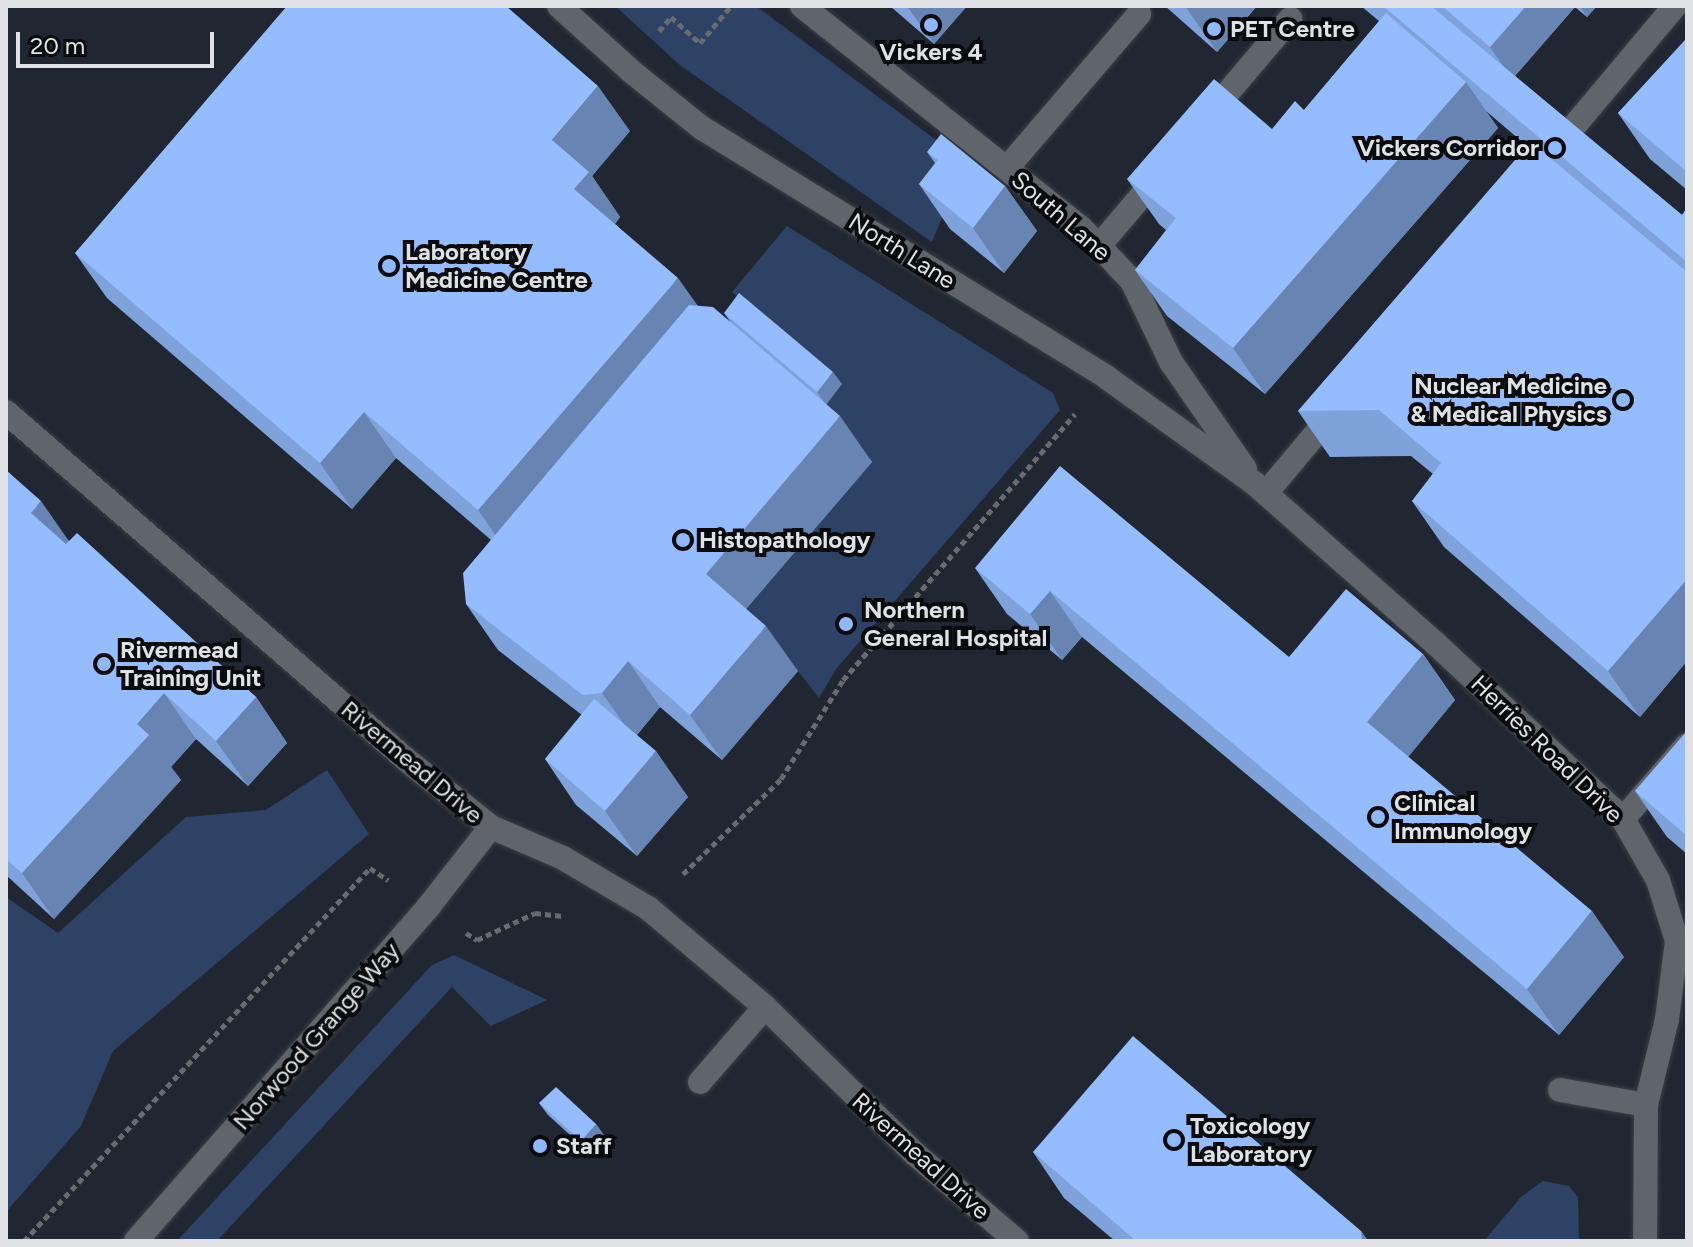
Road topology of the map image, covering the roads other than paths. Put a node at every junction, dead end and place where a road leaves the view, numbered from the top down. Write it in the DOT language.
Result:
graph roads {
  1 [pos="559,6"];
  2 [pos="802,6"];
  3 [pos="1675,6"];
  4 [pos="1139,14"];
  5 [pos="1290,19"];
  6 [pos="1565,137"];
  7 [pos="1007,168"];
  8 [pos="1099,246"];
  9 [pos="1346,398"];
  10 [pos="6,412"];
  11 [pos="1260,488"];
  12 [pos="1687,745"];
  13 [pos="1623,819"];
  14 [pos="491,827"];
  15 [pos="765,1007"];
  16 [pos="1677,1020"];
  17 [pos="700,1082"];
  18 [pos="1560,1090"];
  19 [pos="1646,1105"];
  20 [pos="136,1241"];
  21 [pos="1017,1241"];
  22 [pos="1645,1241"];
  1 -- 11 [label="lane, North Lane"];
  2 -- 7 [label="lane, South Lane"];
  3 -- 6 [label="lane"];
  4 -- 7 [label="lane"];
  5 -- 8 [label="lane"];
  7 -- 8 [label="lane, South Lane"];
  8 -- 11 [label="lane, South Lane"];
  9 -- 11 [label="lane"];
  10 -- 14 [label="lane, Rivermead Drive"];
  11 -- 13 [label="lane, Herries Road Drive"];
  12 -- 13 [label="lane"];
  13 -- 16 [label="lane, Herries Road Drive"];
  14 -- 15 [label="lane, Rivermead Drive"];
  14 -- 20 [label="lane, Norwood Grange Way"];
  15 -- 17 [label="lane"];
  15 -- 21 [label="lane, Rivermead Drive"];
  16 -- 19 [label="lane, Herries Road Drive"];
  18 -- 19 [label="lane"];
  19 -- 22 [label="lane, Herries Road Drive"];
}
